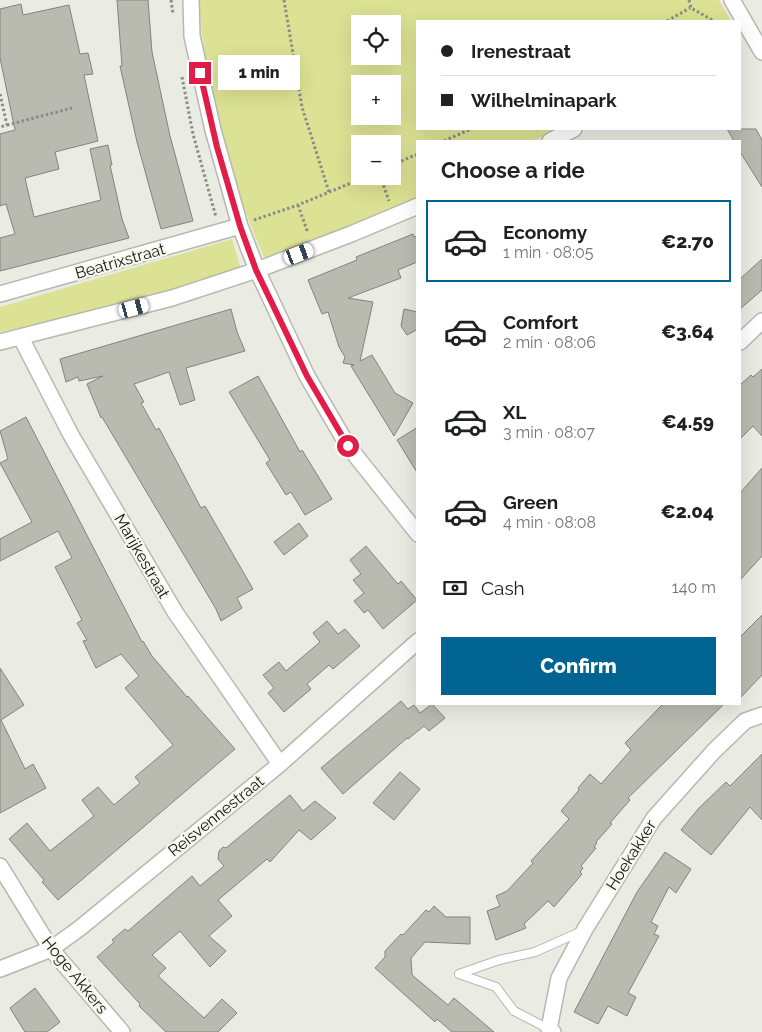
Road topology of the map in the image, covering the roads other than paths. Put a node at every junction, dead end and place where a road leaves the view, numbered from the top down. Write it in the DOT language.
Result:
graph roads {
  1 [pos="191,0"];
  2 [pos="732,0"];
  3 [pos="740,20"];
  4 [pos="744,32"];
  5 [pos="762,52"];
  6 [pos="572,130"];
  7 [pos="552,140"];
  8 [pos="416,207"];
  9 [pos="240,226"];
  10 [pos="256,270"];
  11 [pos="0,294"];
  12 [pos="762,321"];
  13 [pos="20,338"];
  14 [pos="741,341"];
  15 [pos="0,342"];
  16 [pos="416,531"];
  17 [pos="416,643"];
  18 [pos="762,714"];
  19 [pos="280,764"];
  20 [pos="0,866"];
  21 [pos="586,929"];
  22 [pos="51,949"];
  23 [pos="0,969"];
  24 [pos="551,1030"];
  25 [pos="122,1032"];
  1 -- 9 [label="street"];
  2 -- 3 [label="street"];
  4 -- 5 [label="street"];
  6 -- 7 [label="street"];
  8 -- 10 [label="street"];
  9 -- 10 [label="street"];
  9 -- 11 [label="street, Beatrixstraat"];
  10 -- 13 [label="street"];
  10 -- 16 [label="street"];
  12 -- 14 [label="street"];
  13 -- 15 [label="street"];
  13 -- 19 [label="street, Marijkestraat"];
  17 -- 19 [label="street, Reisvennestraat"];
  18 -- 21 [label="street, Hoekakker"];
  19 -- 22 [label="street, Reisvennestraat"];
  20 -- 22 [label="street, Hoge Akkers"];
  21 -- 24 [label="street, Hoekakker"];
  21 -- 24 [label="lane, Hoekakker"];
  22 -- 23 [label="street, Reisvennestraat"];
  22 -- 25 [label="street, Hoge Akkers"];
}
